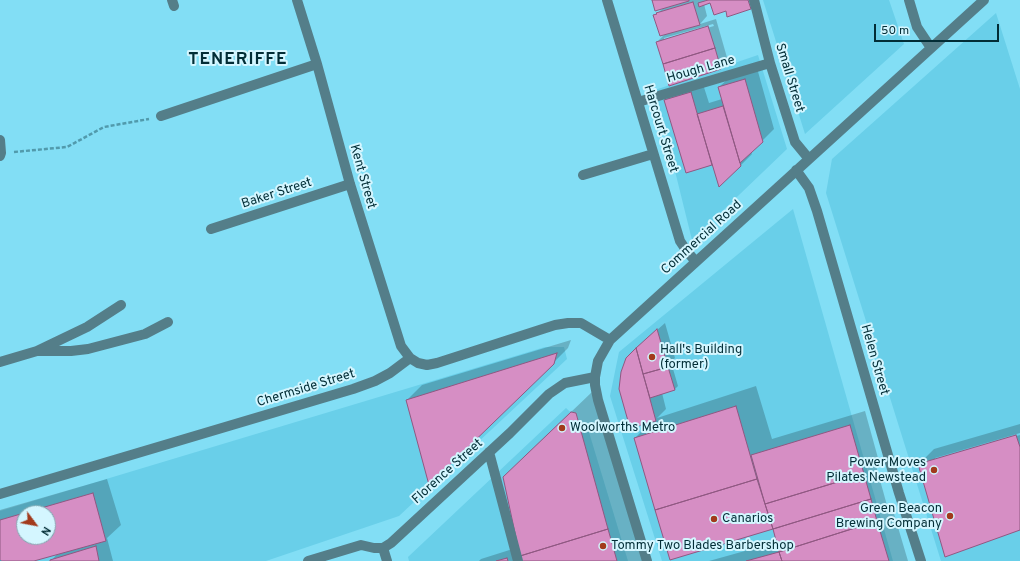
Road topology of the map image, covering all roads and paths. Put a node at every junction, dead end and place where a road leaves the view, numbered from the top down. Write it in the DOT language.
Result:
graph roads {
  1 [pos="297,0"];
  2 [pos="607,0"];
  3 [pos="754,0"];
  4 [pos="909,0"];
  5 [pos="984,0"];
  6 [pos="931,48"];
  7 [pos="770,63"];
  8 [pos="317,64"];
  9 [pos="638,102"];
  10 [pos="161,116"];
  11 [pos="0,140"];
  12 [pos="653,154"];
  13 [pos="1,155"];
  14 [pos="809,159"];
  15 [pos="796,170"];
  16 [pos="583,175"];
  17 [pos="350,184"];
  18 [pos="211,229"];
  19 [pos="696,262"];
  20 [pos="121,305"];
  21 [pos="168,322"];
  22 [pos="610,340"];
  23 [pos="37,351"];
  24 [pos="410,358"];
  25 [pos="0,362"];
  26 [pos="595,377"];
  27 [pos="489,452"];
  28 [pos="0,494"];
  29 [pos="384,548"];
  30 [pos="308,561"];
  31 [pos="387,561"];
  32 [pos="518,561"];
  33 [pos="646,561"];
  34 [pos="921,561"];
  1 -- 8 [label="street, Kent Street"];
  2 -- 9 [label="street, Harcourt Street"];
  3 -- 7 [label="street, Small Street"];
  4 -- 6 [label="street"];
  5 -- 6 [label="street, Commercial Road"];
  6 -- 14 [label="street, Commercial Road"];
  7 -- 9 [label="street, Hough Lane"];
  7 -- 14 [label="street, Small Street"];
  8 -- 10 [label="street"];
  8 -- 17 [label="street, Kent Street"];
  9 -- 12 [label="street, Harcourt Street"];
  10 -- 13 [label="path"];
  11 -- 13 [label="street"];
  12 -- 16 [label="street"];
  12 -- 19 [label="street, Harcourt Street"];
  14 -- 15 [label="street, Commercial Road"];
  15 -- 19 [label="street, Commercial Road"];
  15 -- 34 [label="street, Helen Street"];
  17 -- 18 [label="street, Baker Street"];
  17 -- 24 [label="street, Kent Street"];
  19 -- 22 [label="street, Commercial Road"];
  20 -- 23 [label="street"];
  21 -- 23 [label="street"];
  22 -- 24 [label="street"];
  22 -- 26 [label="street, Commercial Road"];
  23 -- 25 [label="street"];
  24 -- 28 [label="street, Chermside Street"];
  26 -- 27 [label="street, Florence Street"];
  26 -- 33 [label="street, Commercial Road"];
  27 -- 29 [label="street, Florence Street"];
  27 -- 32 [label="street"];
  29 -- 30 [label="street"];
  29 -- 31 [label="street"];
}
